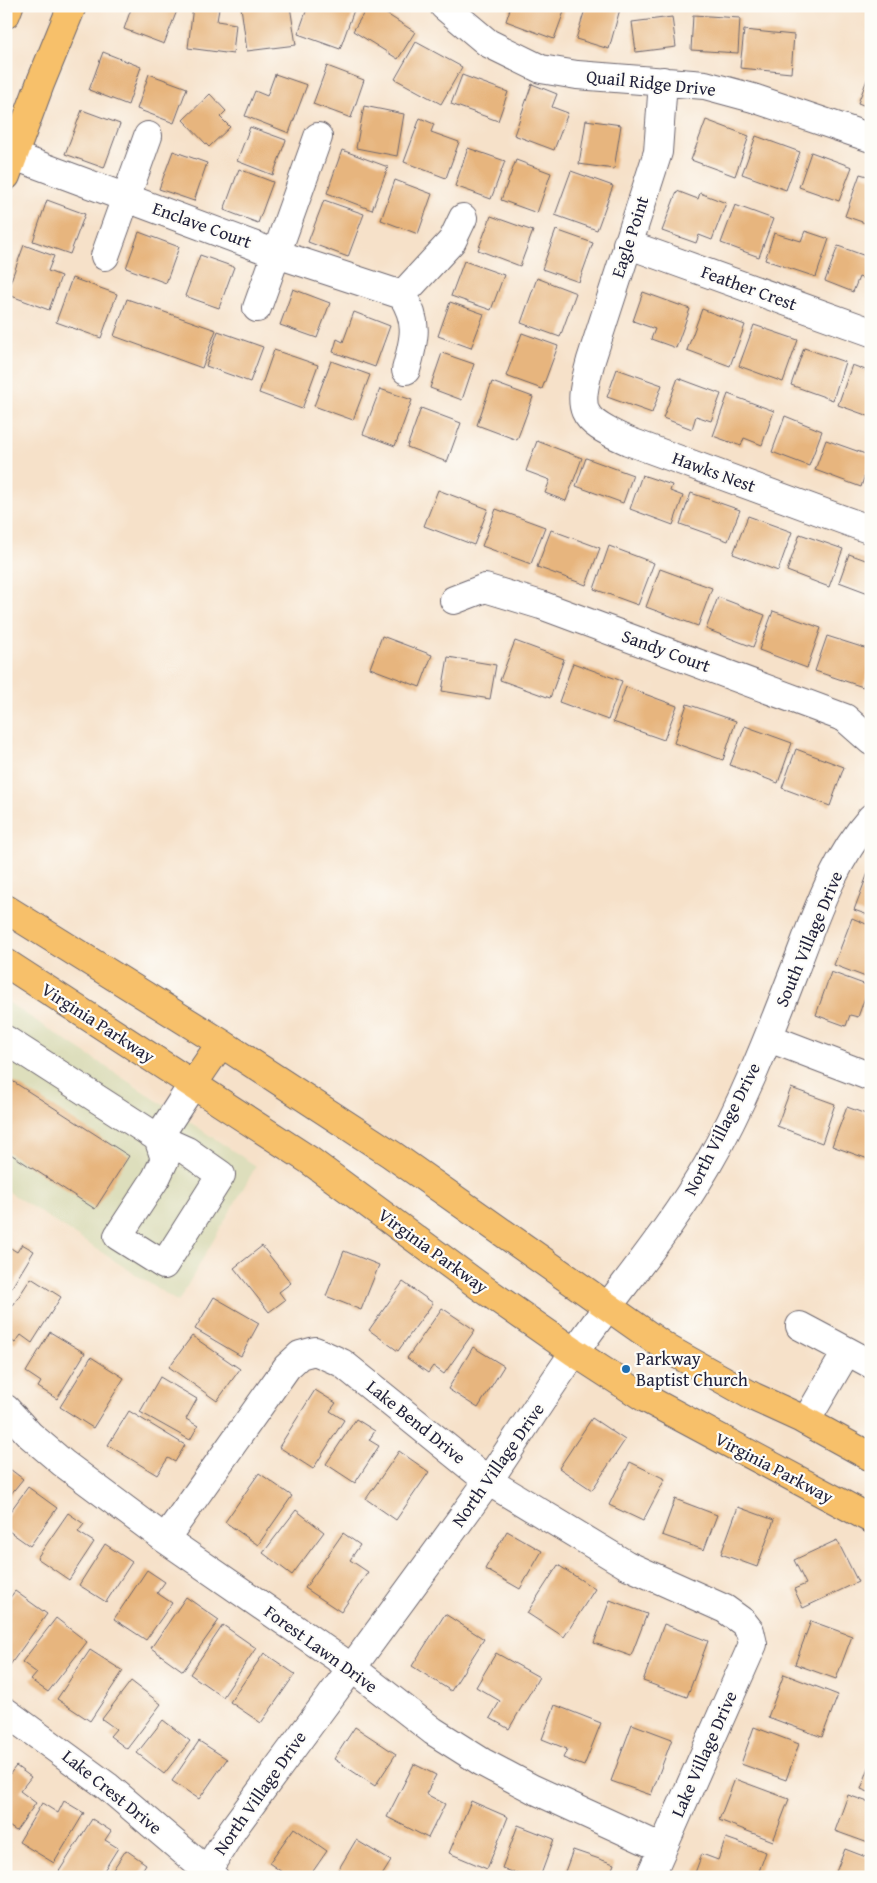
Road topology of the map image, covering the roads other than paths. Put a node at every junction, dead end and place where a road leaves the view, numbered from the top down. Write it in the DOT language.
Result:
graph roads {
  1 [pos="10,6"];
  2 [pos="72,6"];
  3 [pos="444,6"];
  4 [pos="6,14"];
  5 [pos="663,81"];
  6 [pos="148,136"];
  7 [pos="318,137"];
  8 [pos="871,138"];
  9 [pos="9,162"];
  10 [pos="127,198"];
  11 [pos="464,218"];
  12 [pos="626,244"];
  13 [pos="277,254"];
  14 [pos="105,256"];
  15 [pos="402,296"];
  16 [pos="257,308"];
  17 [pos="871,332"];
  18 [pos="406,370"];
  19 [pos="583,391"];
  20 [pos="871,530"];
  21 [pos="454,600"];
  22 [pos="871,741"];
  23 [pos="871,818"];
  24 [pos="6,909"];
  25 [pos="6,963"];
  26 [pos="769,1038"];
  27 [pos="6,1040"];
  28 [pos="221,1043"];
  29 [pos="871,1076"];
  30 [pos="192,1084"];
  31 [pos="158,1138"];
  32 [pos="608,1308"];
  33 [pos="800,1326"];
  34 [pos="574,1352"];
  35 [pos="859,1358"];
  36 [pos="6,1409"];
  37 [pos="806,1421"];
  38 [pos="871,1456"];
  39 [pos="488,1480"];
  40 [pos="871,1519"];
  41 [pos="165,1539"];
  42 [pos="750,1631"];
  43 [pos="352,1668"];
  44 [pos="6,1712"];
  45 [pos="662,1848"];
  46 [pos="207,1875"];
  47 [pos="650,1877"];
  1 -- 4 [label="main road"];
  2 -- 9 [label="main road"];
  3 -- 5 [label="street, Quail Ridge Drive"];
  5 -- 8 [label="street, Quail Ridge Drive"];
  5 -- 12 [label="street, Eagle Point"];
  6 -- 10 [label="street"];
  7 -- 13 [label="street"];
  9 -- 10 [label="street, Enclave Court"];
  10 -- 13 [label="street, Enclave Court"];
  10 -- 14 [label="street"];
  11 -- 15 [label="street"];
  12 -- 17 [label="street, Feather Crest"];
  12 -- 19 [label="street, Eagle Point"];
  13 -- 15 [label="street, Enclave Court"];
  13 -- 16 [label="street"];
  15 -- 18 [label="street"];
  19 -- 20 [label="street, Hawks Nest"];
  21 -- 22 [label="street, Sandy Court"];
  23 -- 26 [label="street, South Village Drive"];
  24 -- 28 [label="main road"];
  25 -- 30 [label="main road, Virginia Parkway"];
  26 -- 29 [label="street"];
  26 -- 32 [label="street, North Village Drive"];
  27 -- 31 [label="street"];
  28 -- 30 [label="main road"];
  28 -- 32 [label="main road"];
  30 -- 31 [label="street"];
  30 -- 34 [label="main road, Virginia Parkway"];
  31 -- 31 [label="street"];
  32 -- 34 [label="street, North Village Drive"];
  32 -- 37 [label="main road"];
  33 -- 35 [label="street"];
  34 -- 39 [label="street, North Village Drive"];
  34 -- 40 [label="main road, Virginia Parkway"];
  35 -- 37 [label="street"];
  36 -- 41 [label="street, Forest Lawn Drive"];
  37 -- 38 [label="main road"];
  39 -- 41 [label="street, Lake Bend Drive"];
  39 -- 42 [label="street, Lake Bend Drive"];
  39 -- 43 [label="street, North Village Drive"];
  41 -- 43 [label="street, Forest Lawn Drive"];
  42 -- 45 [label="street, Lake Village Drive"];
  43 -- 45 [label="street, Forest Lawn Drive"];
  43 -- 46 [label="street, North Village Drive"];
  44 -- 46 [label="street, Lake Crest Drive"];
  45 -- 47 [label="street, Lake Village Drive"];
}
